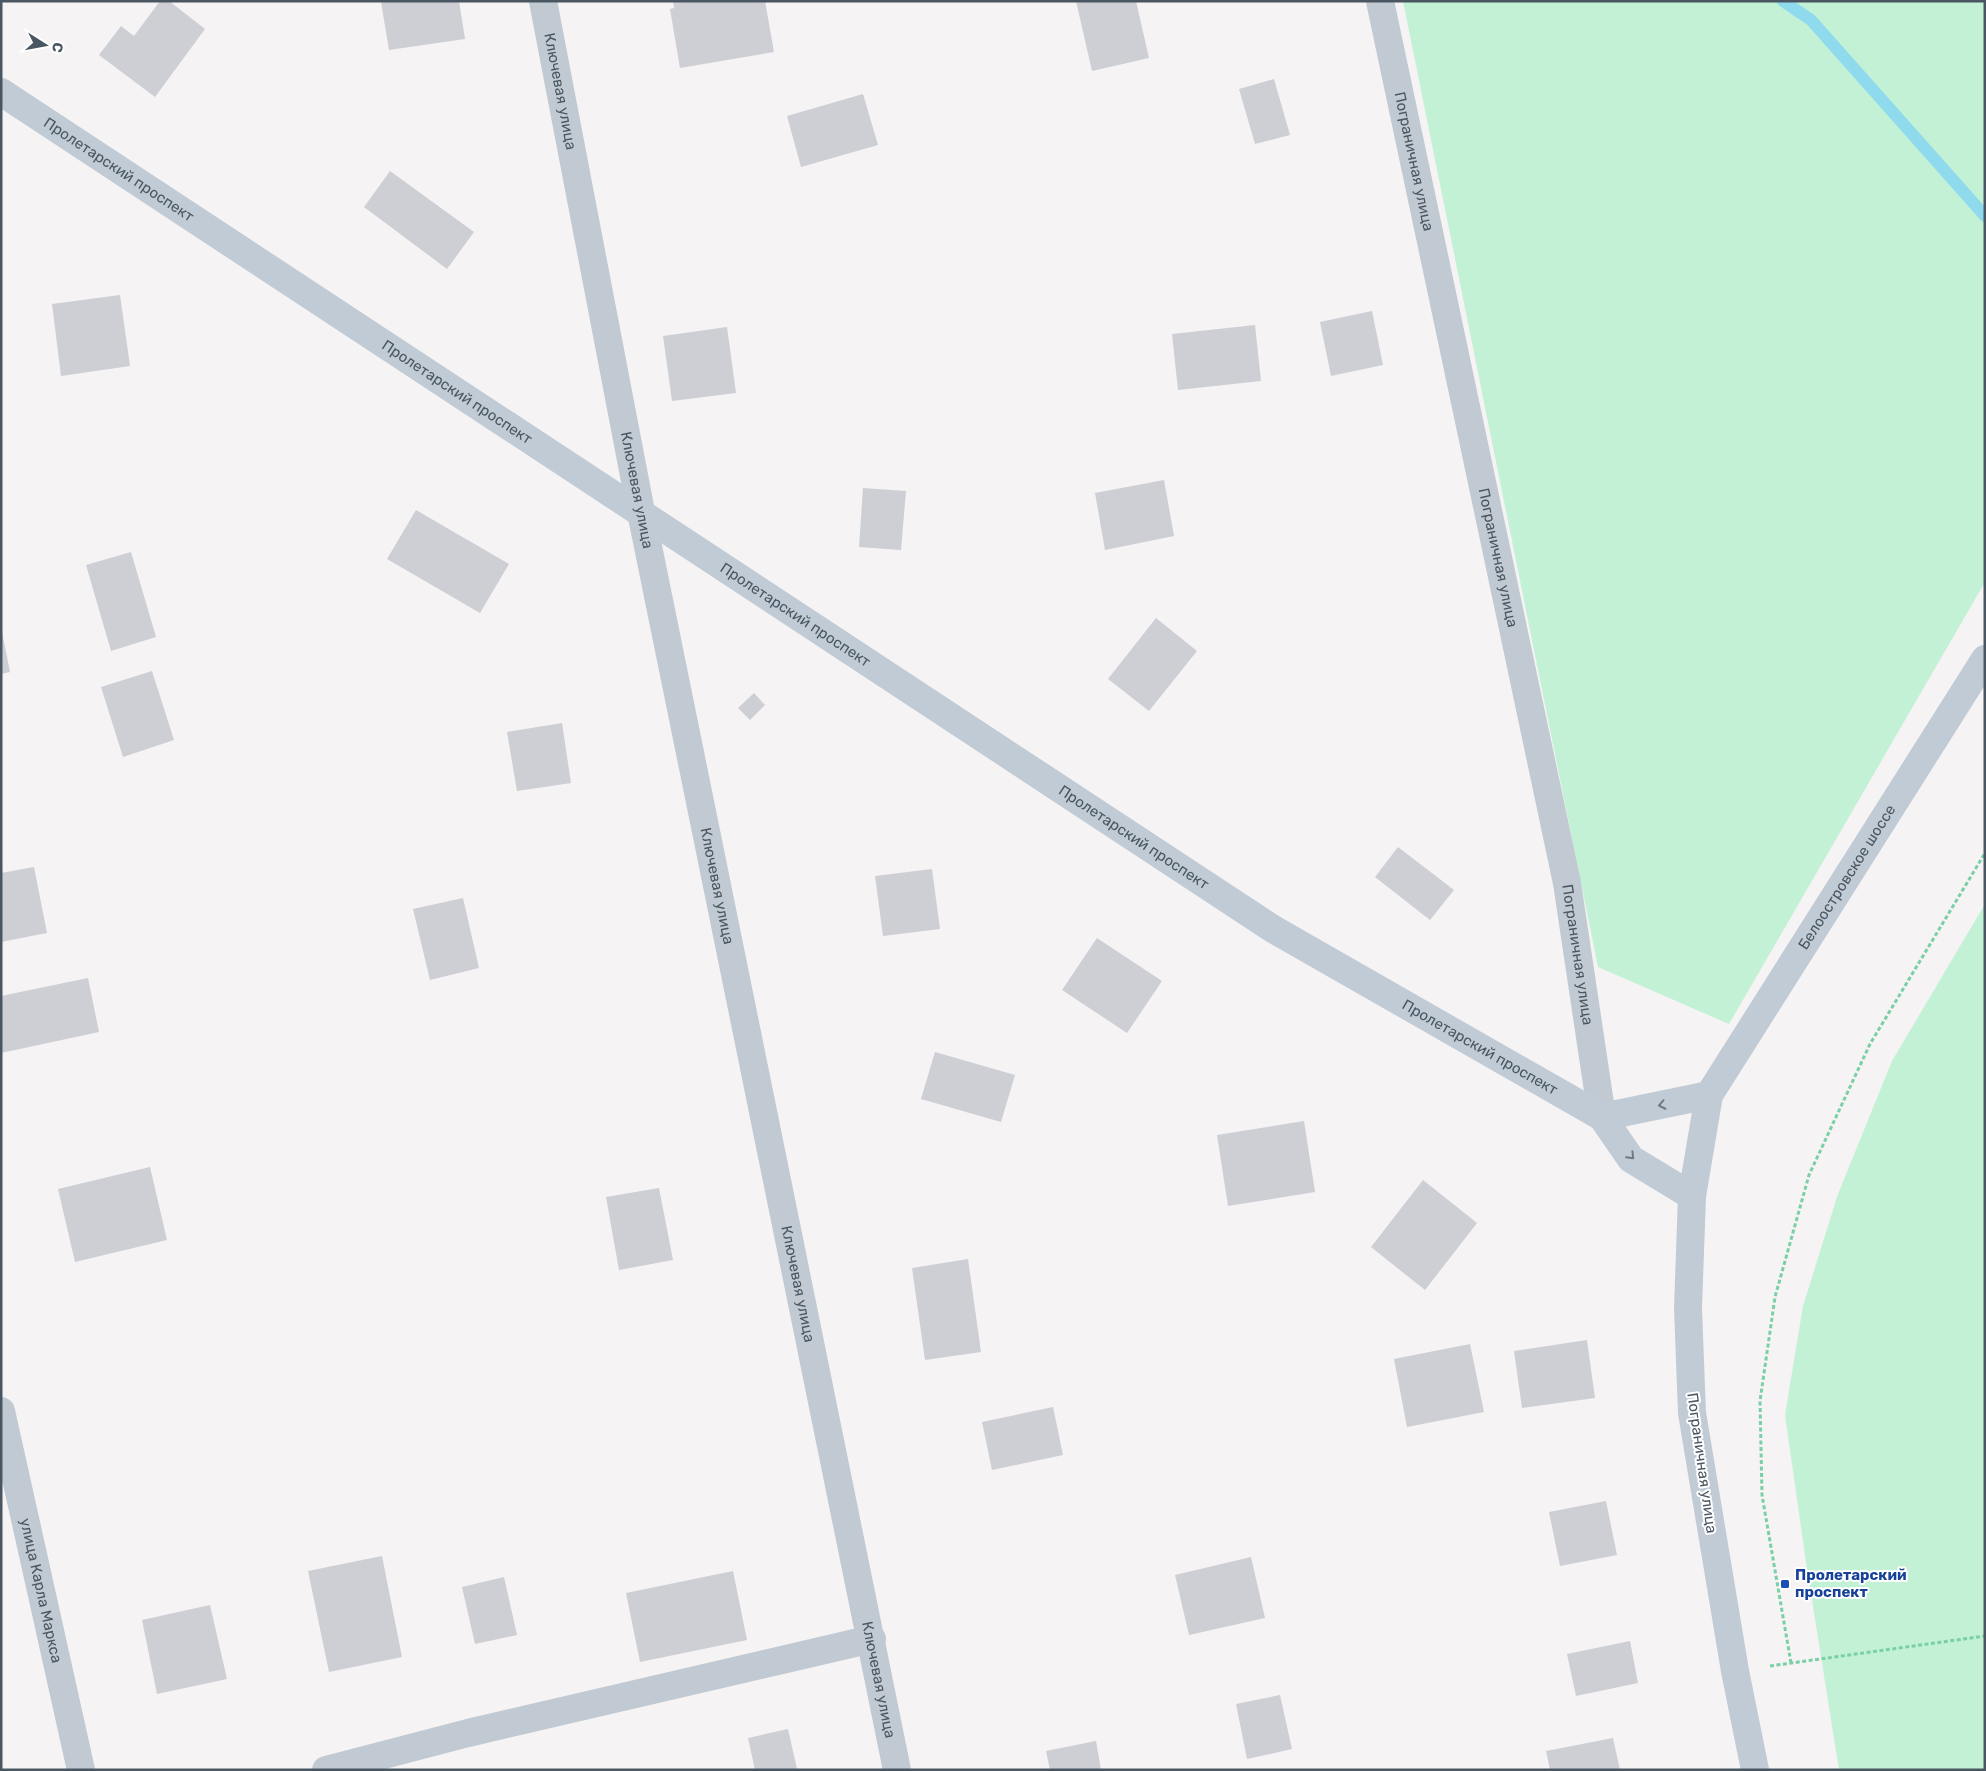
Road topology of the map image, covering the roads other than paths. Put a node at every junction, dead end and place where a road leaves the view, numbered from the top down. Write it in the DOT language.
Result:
graph roads {
  1 [pos="543,1"];
  2 [pos="1380,1"];
  3 [pos="1,92"];
  4 [pos="641,512"];
  5 [pos="1985,659"];
  6 [pos="1709,1095"];
  7 [pos="1602,1117"];
  8 [pos="1692,1196"];
  9 [pos="1,1411"];
  10 [pos="872,1639"];
  11 [pos="81,1770"];
  12 [pos="326,1770"];
  13 [pos="897,1770"];
  14 [pos="1754,1770"];
  1 -- 4 [label="street, Ключевая улица"];
  2 -- 7 [label="street, Пограничная улица"];
  3 -- 4 [label="street, Пролетарский проспект"];
  4 -- 7 [label="street, Пролетарский проспект"];
  4 -- 10 [label="street, Ключевая улица"];
  5 -- 6 [label="street, Белоостровское шоссе"];
  6 -- 7 [label="street, one-way"];
  6 -- 8 [label="street, Пограничная улица"];
  7 -- 8 [label="street, Пролетарский проспект, one-way"];
  8 -- 14 [label="street, Пограничная улица"];
  9 -- 11 [label="street, улица Карла Маркса"];
  10 -- 12 [label="street"];
  10 -- 13 [label="street, Ключевая улица"];
}
